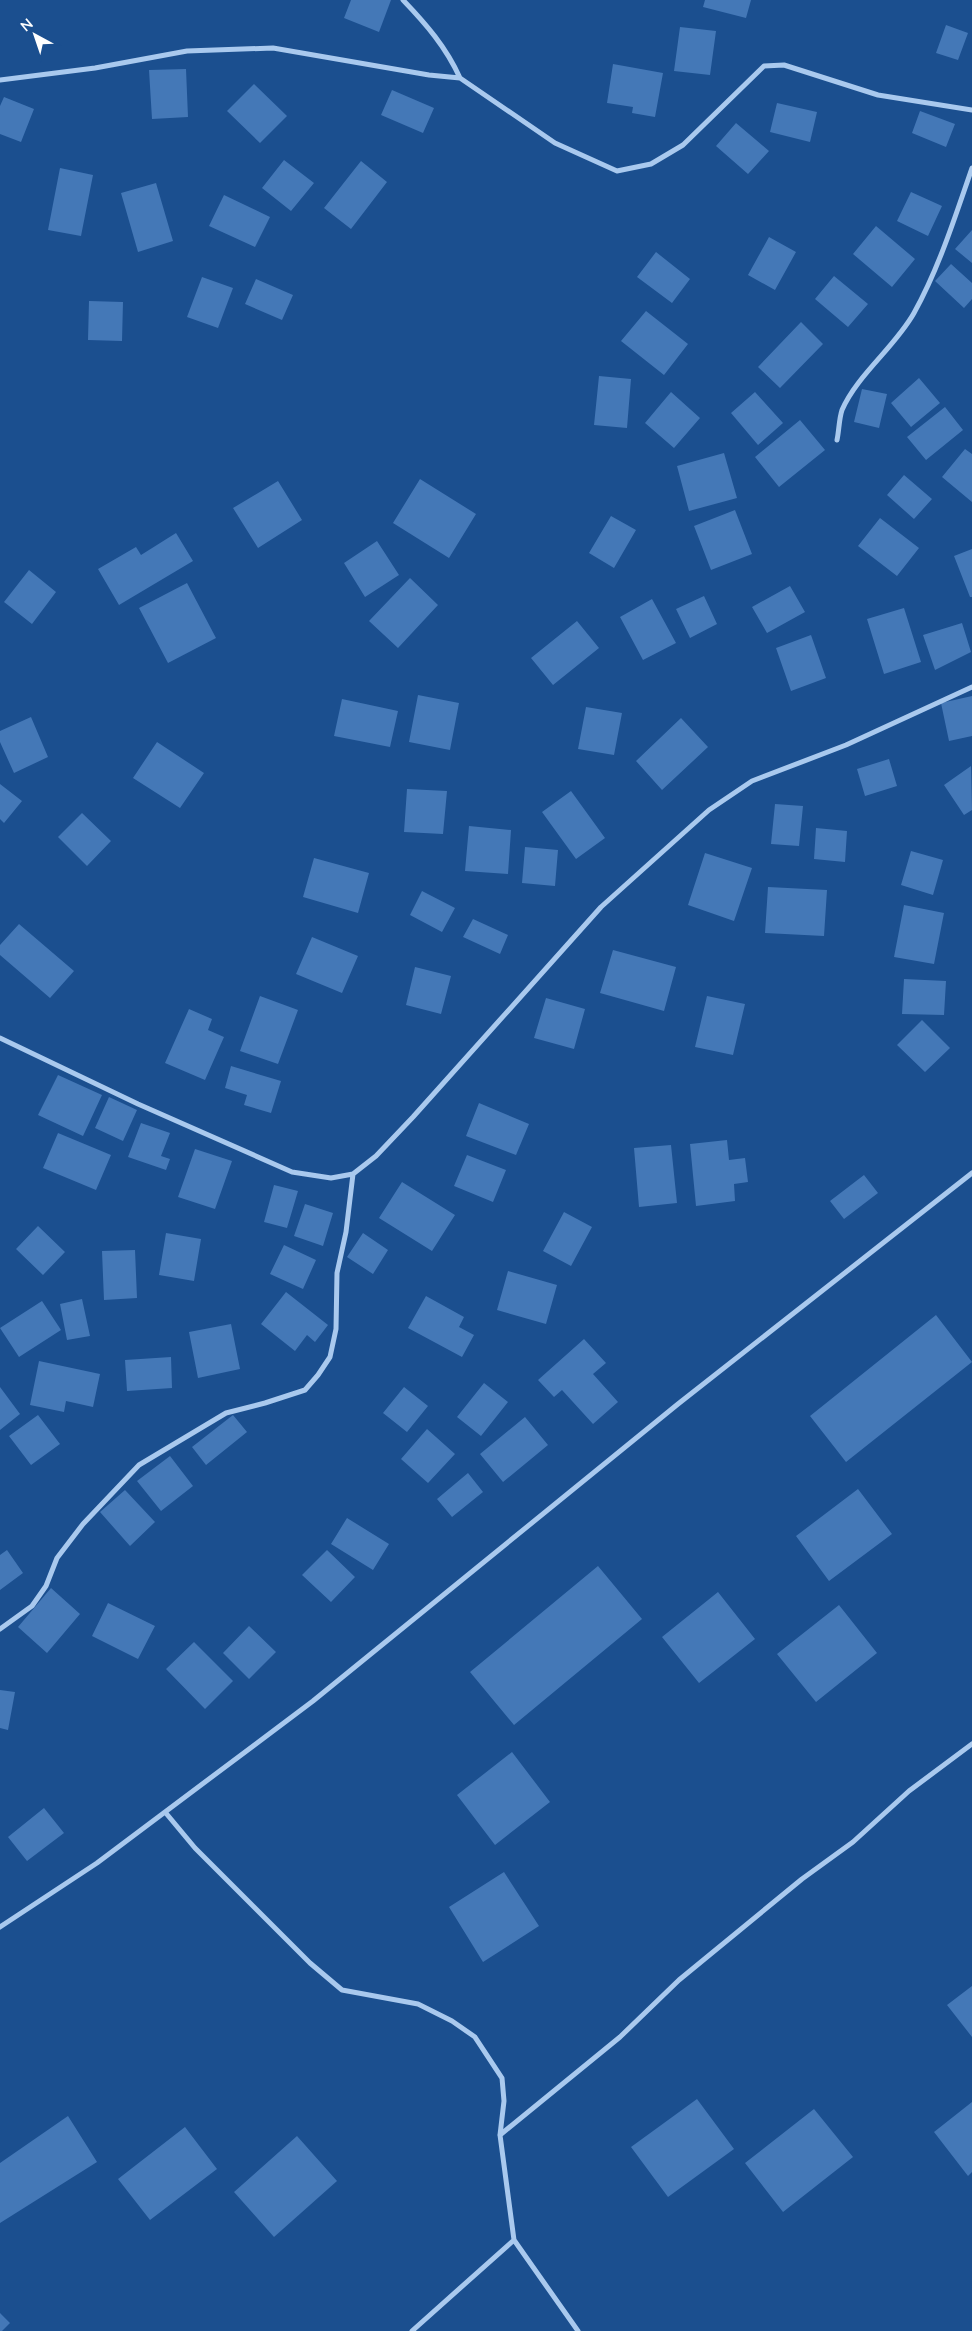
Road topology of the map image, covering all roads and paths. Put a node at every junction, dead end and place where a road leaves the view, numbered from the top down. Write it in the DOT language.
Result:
graph roads {
  1 [pos="403,0"];
  2 [pos="460,78"];
  3 [pos="0,80"];
  4 [pos="972,110"];
  5 [pos="972,168"];
  6 [pos="837,440"];
  7 [pos="972,687"];
  8 [pos="0,1038"];
  9 [pos="972,1173"];
  10 [pos="354,1174"];
  11 [pos="0,1629"];
  12 [pos="972,1744"];
  13 [pos="165,1812"];
  14 [pos="0,1927"];
  15 [pos="500,2136"];
  16 [pos="514,2240"];
  17 [pos="412,2331"];
  18 [pos="578,2331"];
  1 -- 2 [label="street"];
  2 -- 3 [label="street"];
  2 -- 4 [label="street"];
  5 -- 6 [label="street"];
  7 -- 10 [label="street"];
  8 -- 10 [label="street"];
  9 -- 13 [label="street"];
  10 -- 11 [label="street"];
  12 -- 15 [label="street"];
  13 -- 14 [label="street"];
  13 -- 15 [label="street"];
  15 -- 16 [label="street"];
  16 -- 17 [label="street"];
  16 -- 18 [label="street"];
}
